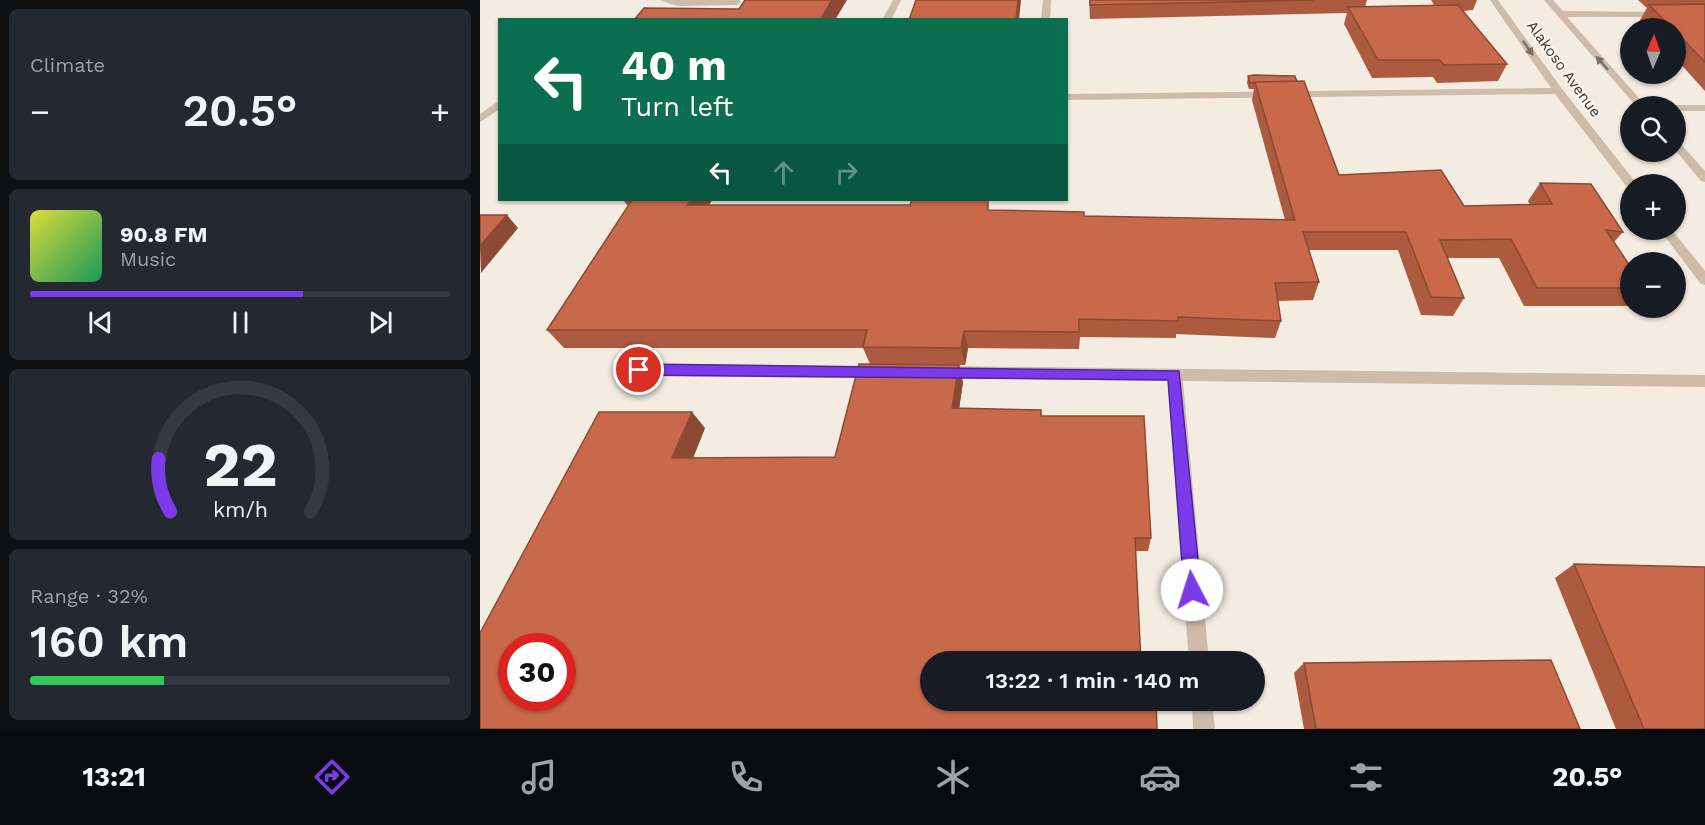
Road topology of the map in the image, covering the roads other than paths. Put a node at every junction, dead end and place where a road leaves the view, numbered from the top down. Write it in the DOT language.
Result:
graph roads {
  1 [pos="663,0"];
  2 [pos="897,0"];
  3 [pos="1047,0"];
  4 [pos="1494,0"];
  5 [pos="1548,0"];
  6 [pos="737,2"];
  7 [pos="1560,14"];
  8 [pos="1669,14"];
  9 [pos="887,18"];
  10 [pos="1045,18"];
  11 [pos="1558,91"];
  12 [pos="1632,96"];
  13 [pos="1068,97"];
  14 [pos="498,105"];
  15 [pos="1686,108"];
  16 [pos="1705,108"];
  17 [pos="480,119"];
  18 [pos="1686,156"];
  19 [pos="1623,174"];
  20 [pos="1705,178"];
  21 [pos="1674,240"];
  22 [pos="1705,280"];
  23 [pos="639,370"];
  24 [pos="889,372"];
  25 [pos="925,372"];
  26 [pos="1174,375"];
  27 [pos="1705,381"];
  28 [pos="1197,651"];
  29 [pos="1203,711"];
  30 [pos="1204,729"];
  1 -- 6 [label="street"];
  2 -- 9 [label="street"];
  3 -- 10 [label="street"];
  4 -- 11 [label="street, Alakoso Avenue, one-way"];
  5 -- 7 [label="street, Alakoso Avenue"];
  7 -- 8 [label="street"];
  12 -- 7 [label="street, Alakoso Avenue, one-way"];
  11 -- 13 [label="street"];
  11 -- 19 [label="street, Alakoso Avenue"];
  14 -- 17 [label="street"];
  15 -- 16 [label="street"];
  18 -- 20 [label="street"];
  21 -- 22 [label="street"];
  23 -- 24 [label="street"];
  25 -- 26 [label="street"];
  26 -- 27 [label="street"];
  26 -- 28 [label="street"];
  29 -- 30 [label="street"];
}
